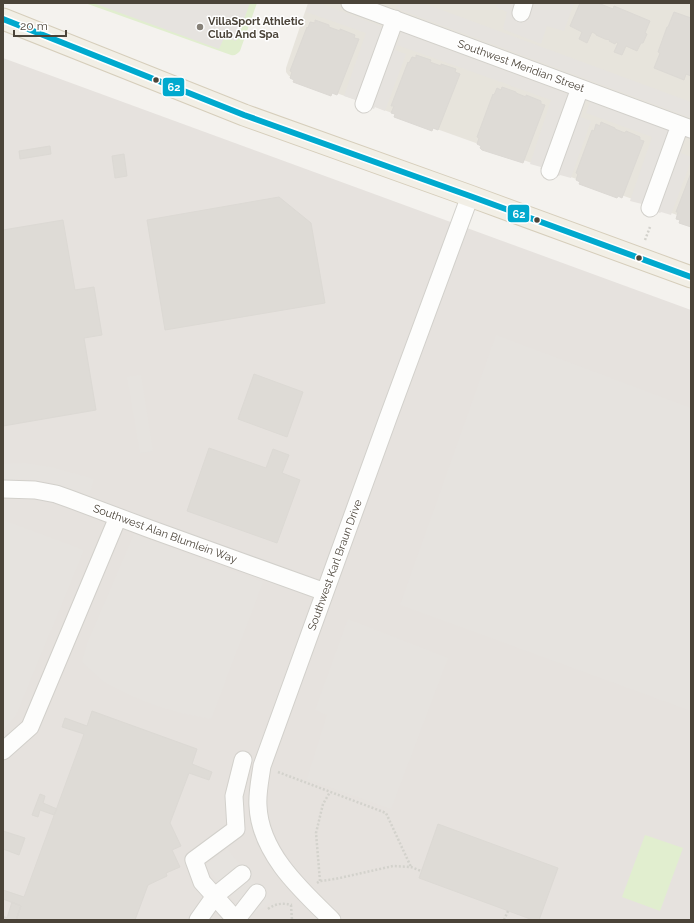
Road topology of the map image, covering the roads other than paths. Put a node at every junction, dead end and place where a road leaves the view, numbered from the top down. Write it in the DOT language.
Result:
graph roads {
  1 [pos="350,3"];
  2 [pos="387,12"];
  3 [pos="3,19"];
  4 [pos="580,88"];
  5 [pos="364,104"];
  6 [pos="686,127"];
  7 [pos="550,171"];
  8 [pos="470,196"];
  9 [pos="650,208"];
  10 [pos="691,277"];
  11 [pos="3,489"];
  12 [pos="118,517"];
  13 [pos="325,592"];
  14 [pos="3,751"];
  15 [pos="243,760"];
  16 [pos="242,874"];
  17 [pos="257,893"];
  18 [pos="215,896"];
  19 [pos="198,920"];
  20 [pos="236,920"];
  21 [pos="332,920"];
  1 -- 2 [label="street, Southwest Meridian Street"];
  2 -- 4 [label="street, Southwest Meridian Street"];
  2 -- 5 [label="street"];
  3 -- 8 [label="main road"];
  4 -- 6 [label="street, Southwest Meridian Street"];
  4 -- 7 [label="street"];
  6 -- 9 [label="street"];
  8 -- 10 [label="main road"];
  8 -- 13 [label="street, Southwest Karl Braun Drive"];
  11 -- 12 [label="street, Southwest Alan Blumlein Way"];
  12 -- 13 [label="street, Southwest Alan Blumlein Way"];
  12 -- 14 [label="street"];
  13 -- 21 [label="street, Southwest Karl Braun Drive"];
  15 -- 18 [label="street"];
  16 -- 18 [label="street"];
  17 -- 20 [label="street"];
  18 -- 19 [label="street"];
  18 -- 20 [label="street"];
}
